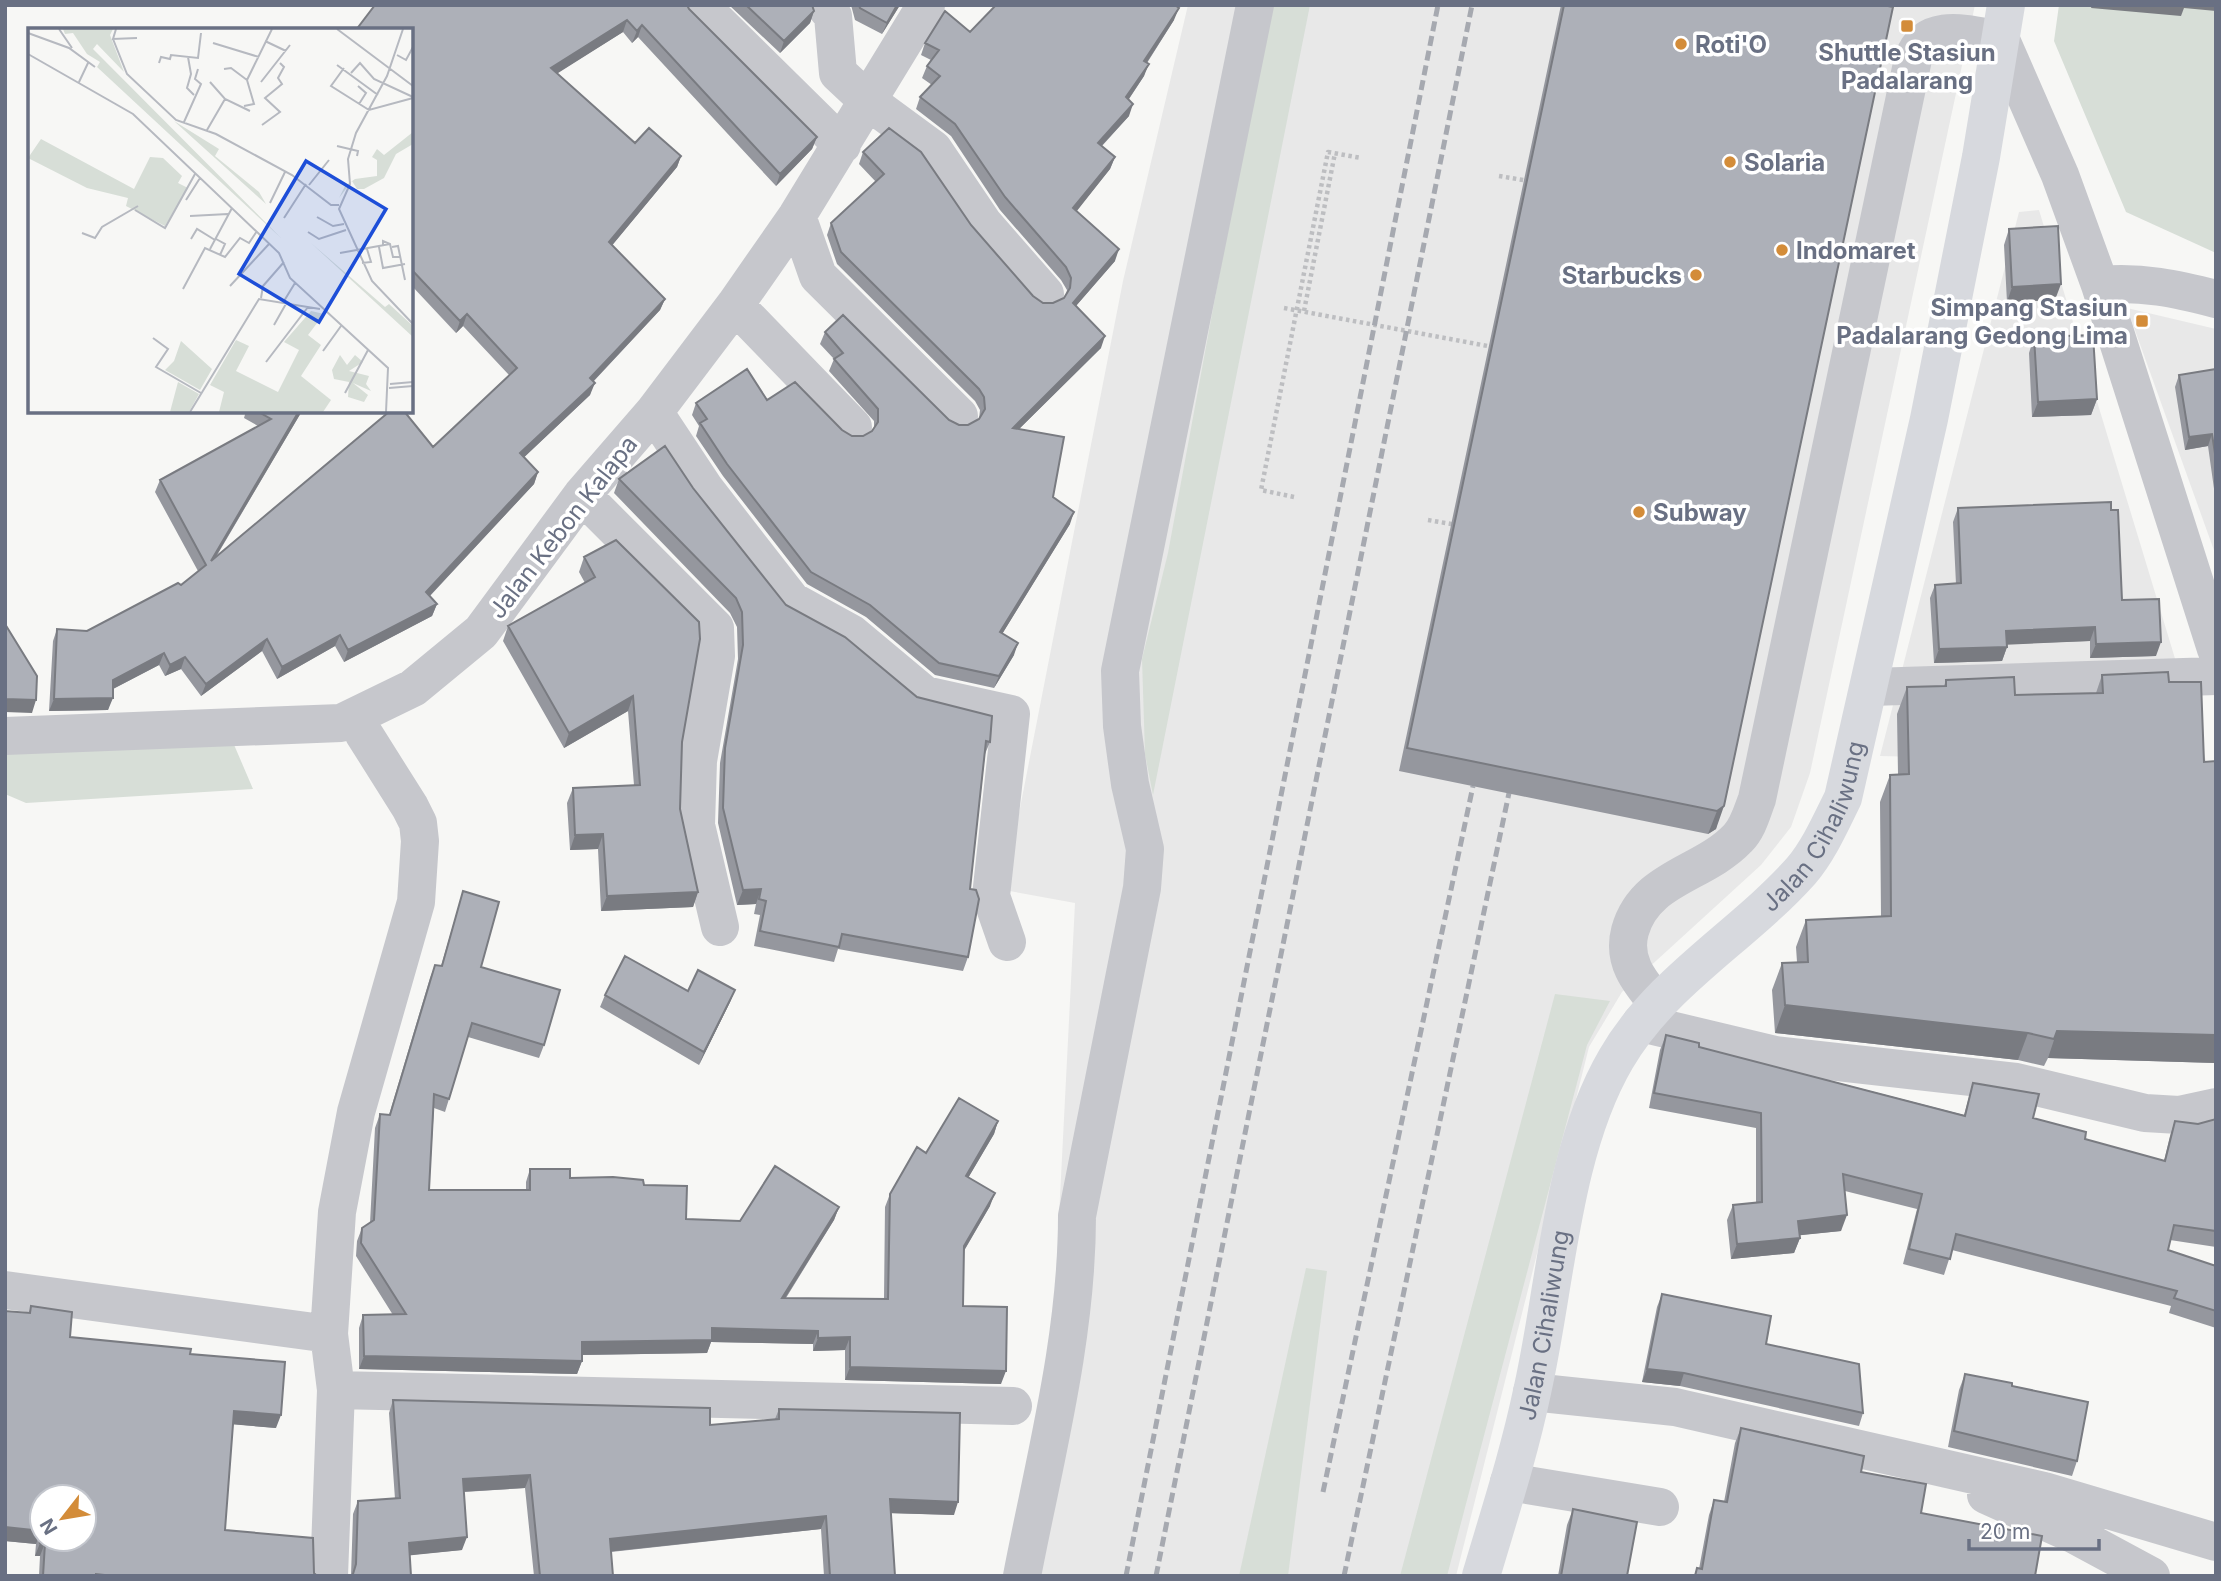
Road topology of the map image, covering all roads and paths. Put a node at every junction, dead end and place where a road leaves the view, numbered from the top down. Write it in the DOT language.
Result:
graph roads {
  1 [pos="700,5"];
  2 [pos="824,5"];
  3 [pos="926,5"];
  4 [pos="1255,5"];
  5 [pos="2004,22"];
  6 [pos="869,103"];
  7 [pos="842,145"];
  8 [pos="1335,153"];
  9 [pos="1361,158"];
  10 [pos="1499,176"];
  11 [pos="1531,181"];
  12 [pos="1540,184"];
  13 [pos="1528,194"];
  14 [pos="797,216"];
  15 [pos="2101,285"];
  16 [pos="1045,294"];
  17 [pos="2216,299"];
  18 [pos="735,304"];
  19 [pos="1284,308"];
  20 [pos="1297,310"];
  21 [pos="1304,311"];
  22 [pos="1499,335"];
  23 [pos="1497,348"];
  24 [pos="1495,356"];
  25 [pos="654,412"];
  26 [pos="959,416"];
  27 [pos="853,427"];
  28 [pos="582,495"];
  29 [pos="1294,497"];
  30 [pos="1428,520"];
  31 [pos="1460,526"];
  32 [pos="2214,637"];
  33 [pos="2216,676"];
  34 [pos="1871,687"];
  35 [pos="357,716"];
  36 [pos="5,736"];
  37 [pos="720,927"];
  38 [pos="1007,942"];
  39 [pos="1649,1013"];
  40 [pos="2216,1107"];
  41 [pos="5,1290"];
  42 [pos="329,1334"];
  43 [pos="336,1390"];
  44 [pos="1532,1392"];
  45 [pos="1013,1406"];
  46 [pos="1940,1467"];
  47 [pos="1509,1482"];
  48 [pos="1660,1507"];
  49 [pos="2216,1542"];
  50 [pos="329,1576"];
  51 [pos="1022,1576"];
  52 [pos="1481,1576"];
  53 [pos="2151,1576"];
  1 -- 7 [label="street"];
  2 -- 6 [label="street"];
  3 -- 6 [label="street, Jalan Kebon Kalapa"];
  4 -- 51 [label="street"];
  5 -- 15 [label="street"];
  5 -- 34 [label="highway, Jalan Cihaliwung"];
  5 -- 39 [label="street"];
  6 -- 7 [label="street, Jalan Kebon Kalapa"];
  6 -- 16 [label="street"];
  7 -- 14 [label="street, Jalan Kebon Kalapa"];
  8 -- 9 [label="path"];
  8 -- 20 [label="path"];
  8 -- 21 [label="path"];
  10 -- 11 [label="path"];
  11 -- 12 [label="path"];
  11 -- 13 [label="path"];
  14 -- 18 [label="street, Jalan Kebon Kalapa"];
  14 -- 26 [label="street"];
  15 -- 17 [label="street"];
  15 -- 32 [label="street"];
  18 -- 25 [label="street, Jalan Kebon Kalapa"];
  18 -- 27 [label="street"];
  19 -- 20 [label="path"];
  20 -- 21 [label="path"];
  20 -- 29 [label="path"];
  21 -- 23 [label="path"];
  22 -- 23 [label="path"];
  23 -- 24 [label="path"];
  25 -- 28 [label="street, Jalan Kebon Kalapa"];
  25 -- 38 [label="street"];
  28 -- 35 [label="street, Jalan Kebon Kalapa"];
  28 -- 37 [label="street"];
  30 -- 31 [label="path"];
  33 -- 34 [label="street"];
  34 -- 39 [label="highway, Jalan Cihaliwung"];
  35 -- 36 [label="street, Jalan Kebon Kalapa"];
  35 -- 42 [label="street"];
  39 -- 40 [label="street"];
  39 -- 44 [label="highway, Jalan Cihaliwung"];
  41 -- 42 [label="street"];
  42 -- 43 [label="street"];
  43 -- 45 [label="street"];
  43 -- 50 [label="street"];
  44 -- 46 [label="street"];
  44 -- 47 [label="highway, Jalan Cihaliwung"];
  46 -- 49 [label="street"];
  46 -- 53 [label="street"];
  47 -- 48 [label="street"];
  47 -- 52 [label="highway, Jalan Cihaliwung"];
}
